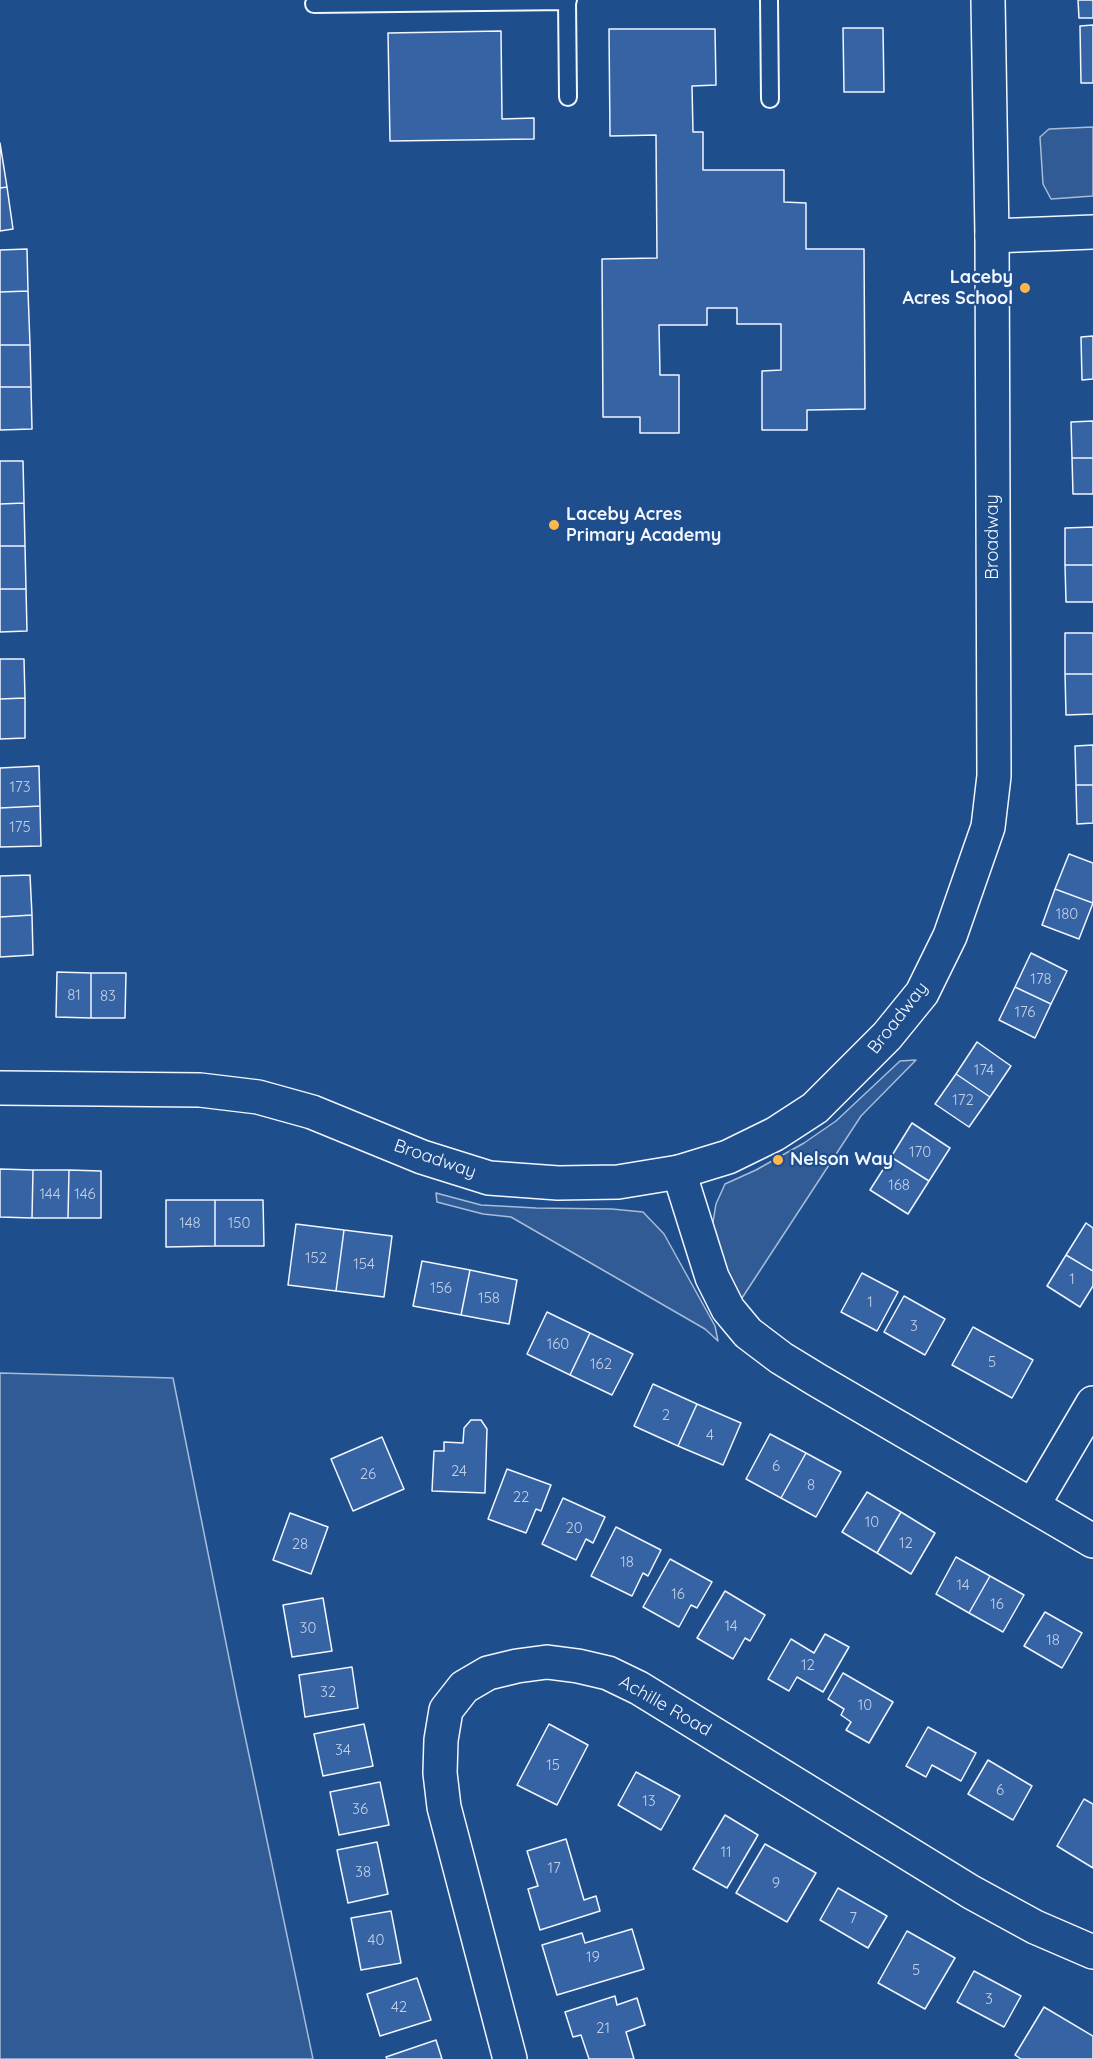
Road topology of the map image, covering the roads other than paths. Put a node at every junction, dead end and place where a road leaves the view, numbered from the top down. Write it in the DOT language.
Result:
graph roads {
  1 [pos="769,0"];
  2 [pos="987,0"];
  3 [pos="567,1"];
  4 [pos="314,4"];
  5 [pos="568,97"];
  6 [pos="770,99"];
  7 [pos="1093,232"];
  8 [pos="992,236"];
  9 [pos="0,1088"];
  10 [pos="679,1172"];
  11 [pos="1093,1403"];
  12 [pos="1033,1505"];
  13 [pos="1093,1541"];
  14 [pos="1093,1952"];
  15 [pos="510,2059"];
  1 -- 6 [label="lane"];
  2 -- 8 [label="street, Broadway"];
  3 -- 4 [label="lane"];
  3 -- 5 [label="lane"];
  7 -- 8 [label="street"];
  8 -- 10 [label="street, Broadway"];
  9 -- 10 [label="street, Broadway"];
  10 -- 12 [label="street"];
  11 -- 12 [label="street"];
  12 -- 13 [label="street"];
  14 -- 15 [label="street, Achille Road"];
}
